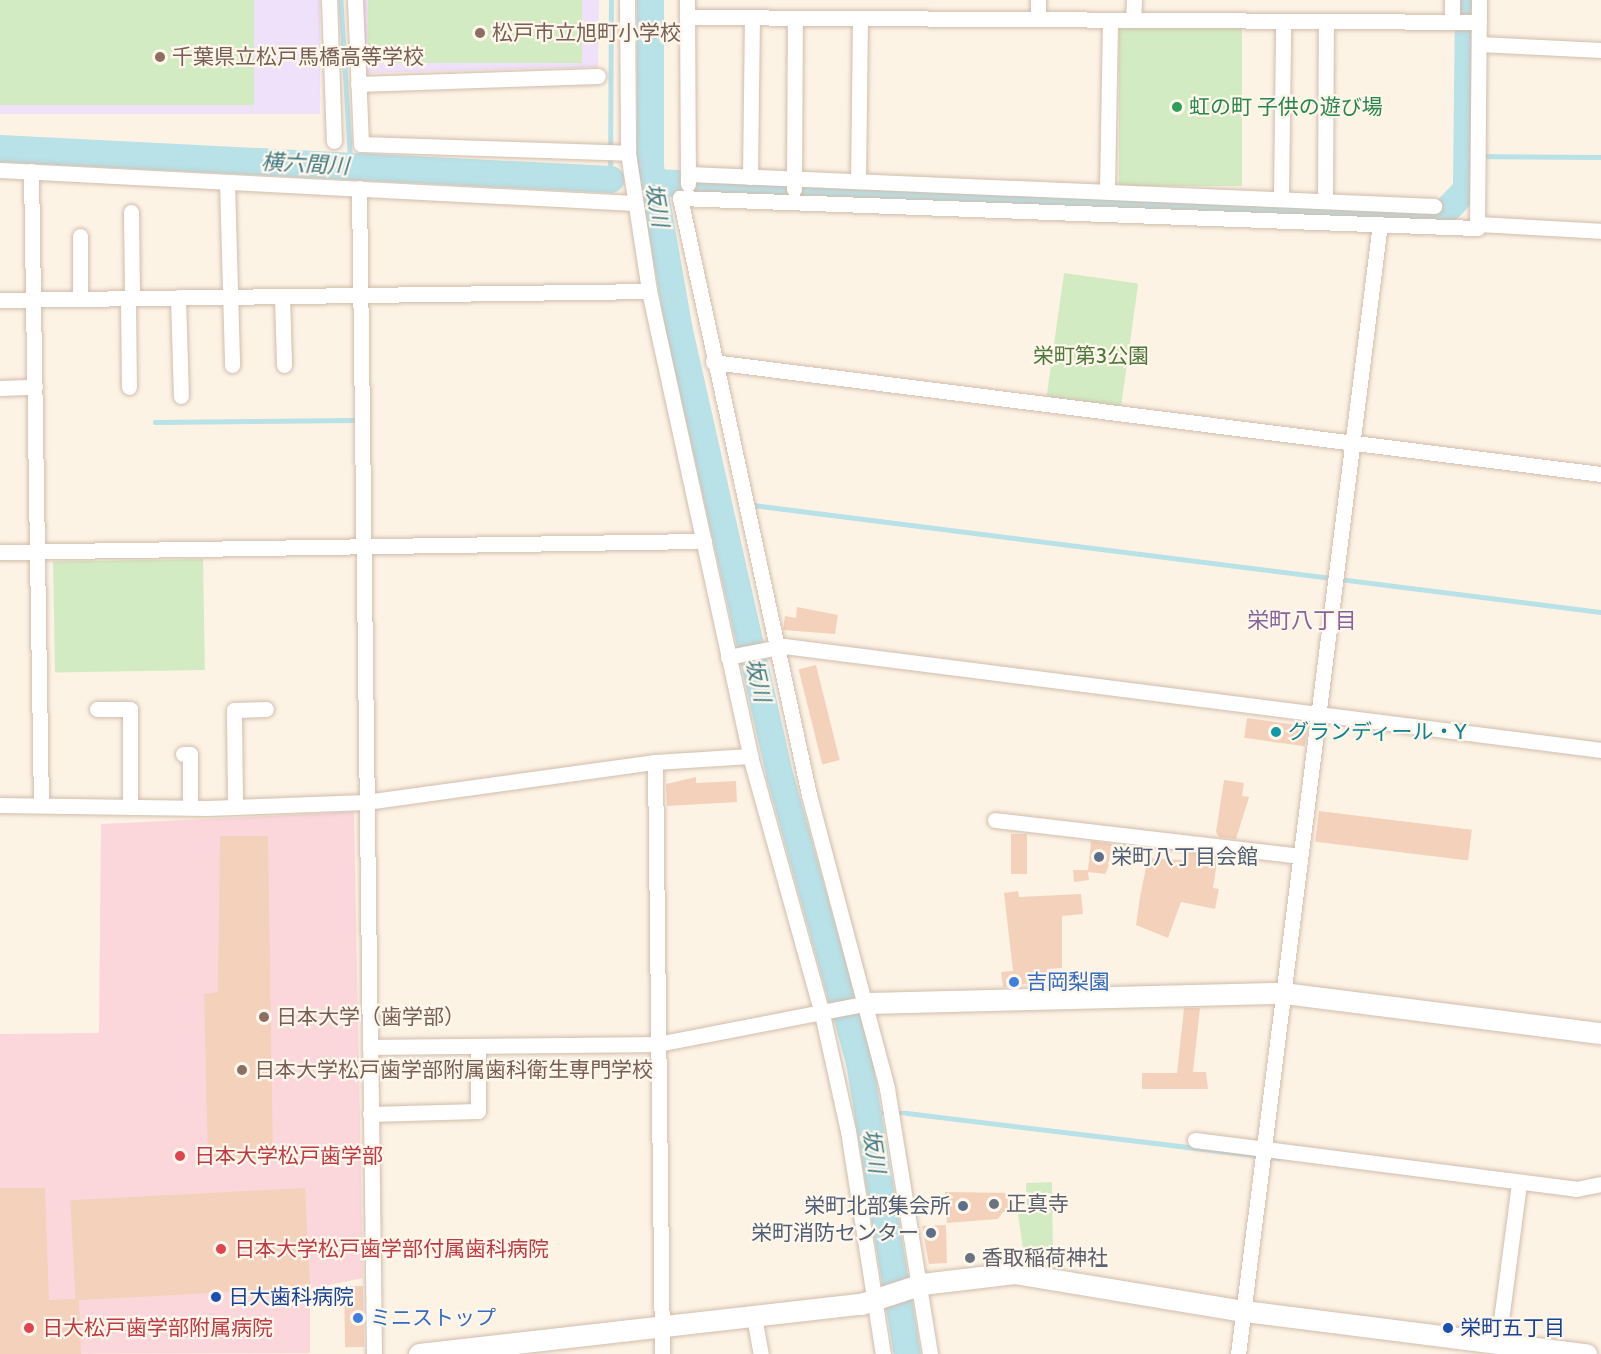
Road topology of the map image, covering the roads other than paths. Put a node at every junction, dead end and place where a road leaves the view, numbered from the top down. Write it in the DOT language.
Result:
graph roads {
  1 [pos="329,0"];
  2 [pos="355,0"];
  3 [pos="627,0"];
  4 [pos="687,0"];
  5 [pos="1038,0"];
  6 [pos="1134,0"];
  7 [pos="1452,0"];
  8 [pos="1479,0"];
  9 [pos="687,17"];
  10 [pos="752,18"];
  11 [pos="795,18"];
  12 [pos="1038,18"];
  13 [pos="860,19"];
  14 [pos="1110,20"];
  15 [pos="1133,20"];
  16 [pos="1283,22"];
  17 [pos="1326,22"];
  18 [pos="1452,22"];
  19 [pos="1479,22"];
  20 [pos="1479,44"];
  21 [pos="1601,50"];
  22 [pos="598,76"];
  23 [pos="358,84"];
  24 [pos="334,141"];
  25 [pos="629,160"];
  26 [pos="0,170"];
  27 [pos="31,171"];
  28 [pos="689,174"];
  29 [pos="750,177"];
  30 [pos="794,179"];
  31 [pos="858,181"];
  32 [pos="227,182"];
  33 [pos="359,188"];
  34 [pos="1107,191"];
  35 [pos="688,193"];
  36 [pos="1281,198"];
  37 [pos="634,199"];
  38 [pos="793,199"];
  39 [pos="1325,201"];
  40 [pos="1434,206"];
  41 [pos="131,212"];
  42 [pos="1380,224"];
  43 [pos="1477,224"];
  44 [pos="1601,231"];
  45 [pos="80,236"];
  46 [pos="649,291"];
  47 [pos="360,294"];
  48 [pos="229,296"];
  49 [pos="282,296"];
  50 [pos="178,297"];
  51 [pos="130,298"];
  52 [pos="80,299"];
  53 [pos="0,300"];
  54 [pos="33,300"];
  55 [pos="713,362"];
  56 [pos="232,365"];
  57 [pos="284,365"];
  58 [pos="35,387"];
  59 [pos="129,387"];
  60 [pos="0,388"];
  61 [pos="181,396"];
  62 [pos="1351,443"];
  63 [pos="1601,474"];
  64 [pos="704,541"];
  65 [pos="364,548"];
  66 [pos="0,552"];
  67 [pos="37,552"];
  68 [pos="772,647"];
  69 [pos="731,656"];
  70 [pos="266,709"];
  71 [pos="97,710"];
  72 [pos="1318,714"];
  73 [pos="1601,750"];
  74 [pos="183,754"];
  75 [pos="750,756"];
  76 [pos="655,762"];
  77 [pos="366,802"];
  78 [pos="0,805"];
  79 [pos="41,805"];
  80 [pos="130,807"];
  81 [pos="190,807"];
  82 [pos="235,807"];
  83 [pos="995,820"];
  84 [pos="1300,856"];
  85 [pos="1283,993"];
  86 [pos="864,1003"];
  87 [pos="824,1013"];
  88 [pos="1601,1033"];
  89 [pos="658,1044"];
  90 [pos="370,1047"];
  91 [pos="478,1047"];
  92 [pos="370,1114"];
  93 [pos="1195,1140"];
  94 [pos="1263,1149"];
  95 [pos="1519,1183"];
  96 [pos="1601,1184"];
  97 [pos="916,1289"];
  98 [pos="876,1300"];
  99 [pos="1244,1311"];
  100 [pos="754,1316"];
  101 [pos="662,1327"];
  102 [pos="1498,1343"];
  103 [pos="374,1354"];
  104 [pos="419,1354"];
  105 [pos="662,1354"];
  106 [pos="761,1354"];
  107 [pos="883,1354"];
  108 [pos="930,1354"];
  109 [pos="1238,1354"];
  110 [pos="1586,1354"];
  1 -- 24 [label="street"];
  2 -- 23 [label="street"];
  3 -- 25 [label="street"];
  4 -- 9 [label="street"];
  5 -- 12 [label="street"];
  6 -- 15 [label="street"];
  7 -- 18 [label="street"];
  8 -- 19 [label="street"];
  9 -- 10 [label="street"];
  9 -- 28 [label="street"];
  10 -- 11 [label="street"];
  10 -- 29 [label="street"];
  11 -- 13 [label="street"];
  11 -- 30 [label="street"];
  12 -- 13 [label="street"];
  12 -- 14 [label="street"];
  13 -- 31 [label="street"];
  14 -- 15 [label="street"];
  14 -- 34 [label="street"];
  15 -- 16 [label="street"];
  16 -- 17 [label="street"];
  16 -- 36 [label="street"];
  17 -- 18 [label="street"];
  17 -- 39 [label="street"];
  18 -- 19 [label="street"];
  19 -- 20 [label="street"];
  20 -- 21 [label="street"];
  20 -- 43 [label="street"];
  22 -- 23 [label="street"];
  23 -- 25 [label="street"];
  25 -- 37 [label="street"];
  26 -- 27 [label="street"];
  27 -- 32 [label="street"];
  27 -- 54 [label="street"];
  28 -- 29 [label="street"];
  28 -- 35 [label="street"];
  29 -- 30 [label="street"];
  30 -- 31 [label="street"];
  30 -- 38 [label="street"];
  31 -- 34 [label="street"];
  32 -- 33 [label="street"];
  32 -- 48 [label="street"];
  33 -- 37 [label="street"];
  33 -- 47 [label="street"];
  34 -- 36 [label="street"];
  35 -- 38 [label="street"];
  35 -- 55 [label="street"];
  36 -- 39 [label="street"];
  37 -- 46 [label="street"];
  38 -- 42 [label="street"];
  39 -- 40 [label="street"];
  41 -- 51 [label="street"];
  42 -- 43 [label="street"];
  42 -- 62 [label="street"];
  43 -- 44 [label="street"];
  45 -- 52 [label="street"];
  46 -- 47 [label="street"];
  46 -- 64 [label="street"];
  47 -- 49 [label="street"];
  47 -- 65 [label="street"];
  48 -- 49 [label="street"];
  48 -- 50 [label="street"];
  48 -- 56 [label="street"];
  49 -- 57 [label="street"];
  50 -- 51 [label="street"];
  50 -- 61 [label="street"];
  51 -- 52 [label="street"];
  51 -- 59 [label="street"];
  52 -- 54 [label="street"];
  53 -- 54 [label="street"];
  54 -- 58 [label="street"];
  55 -- 62 [label="street"];
  55 -- 68 [label="street"];
  58 -- 60 [label="street"];
  58 -- 67 [label="street"];
  62 -- 63 [label="street"];
  62 -- 72 [label="street"];
  64 -- 65 [label="street"];
  64 -- 69 [label="street"];
  65 -- 67 [label="street"];
  65 -- 77 [label="street"];
  66 -- 67 [label="street"];
  67 -- 79 [label="street"];
  68 -- 69 [label="street"];
  68 -- 72 [label="street"];
  68 -- 86 [label="street"];
  69 -- 75 [label="street"];
  70 -- 82 [label="street"];
  71 -- 80 [label="street"];
  72 -- 73 [label="street"];
  72 -- 84 [label="street"];
  74 -- 81 [label="street"];
  75 -- 76 [label="street"];
  75 -- 87 [label="street"];
  76 -- 77 [label="street"];
  76 -- 89 [label="street"];
  77 -- 82 [label="street"];
  77 -- 90 [label="street"];
  78 -- 79 [label="street"];
  79 -- 80 [label="street"];
  80 -- 81 [label="street"];
  81 -- 82 [label="street"];
  83 -- 84 [label="street"];
  84 -- 85 [label="street"];
  85 -- 86 [label="street"];
  85 -- 88 [label="street"];
  85 -- 94 [label="street"];
  86 -- 87 [label="street"];
  86 -- 97 [label="street"];
  87 -- 89 [label="street"];
  87 -- 98 [label="street"];
  89 -- 91 [label="street"];
  89 -- 101 [label="street"];
  90 -- 91 [label="street"];
  90 -- 92 [label="street"];
  91 -- 92 [label="street"];
  92 -- 103 [label="street"];
  93 -- 94 [label="street"];
  94 -- 95 [label="street"];
  94 -- 99 [label="street"];
  95 -- 96 [label="street"];
  95 -- 102 [label="street"];
  97 -- 98 [label="street"];
  97 -- 99 [label="street"];
  97 -- 108 [label="street"];
  98 -- 100 [label="street"];
  98 -- 107 [label="street"];
  99 -- 102 [label="street"];
  99 -- 109 [label="street"];
  100 -- 101 [label="street"];
  100 -- 106 [label="street"];
  101 -- 104 [label="street"];
  101 -- 105 [label="street"];
  102 -- 110 [label="street"];
}
